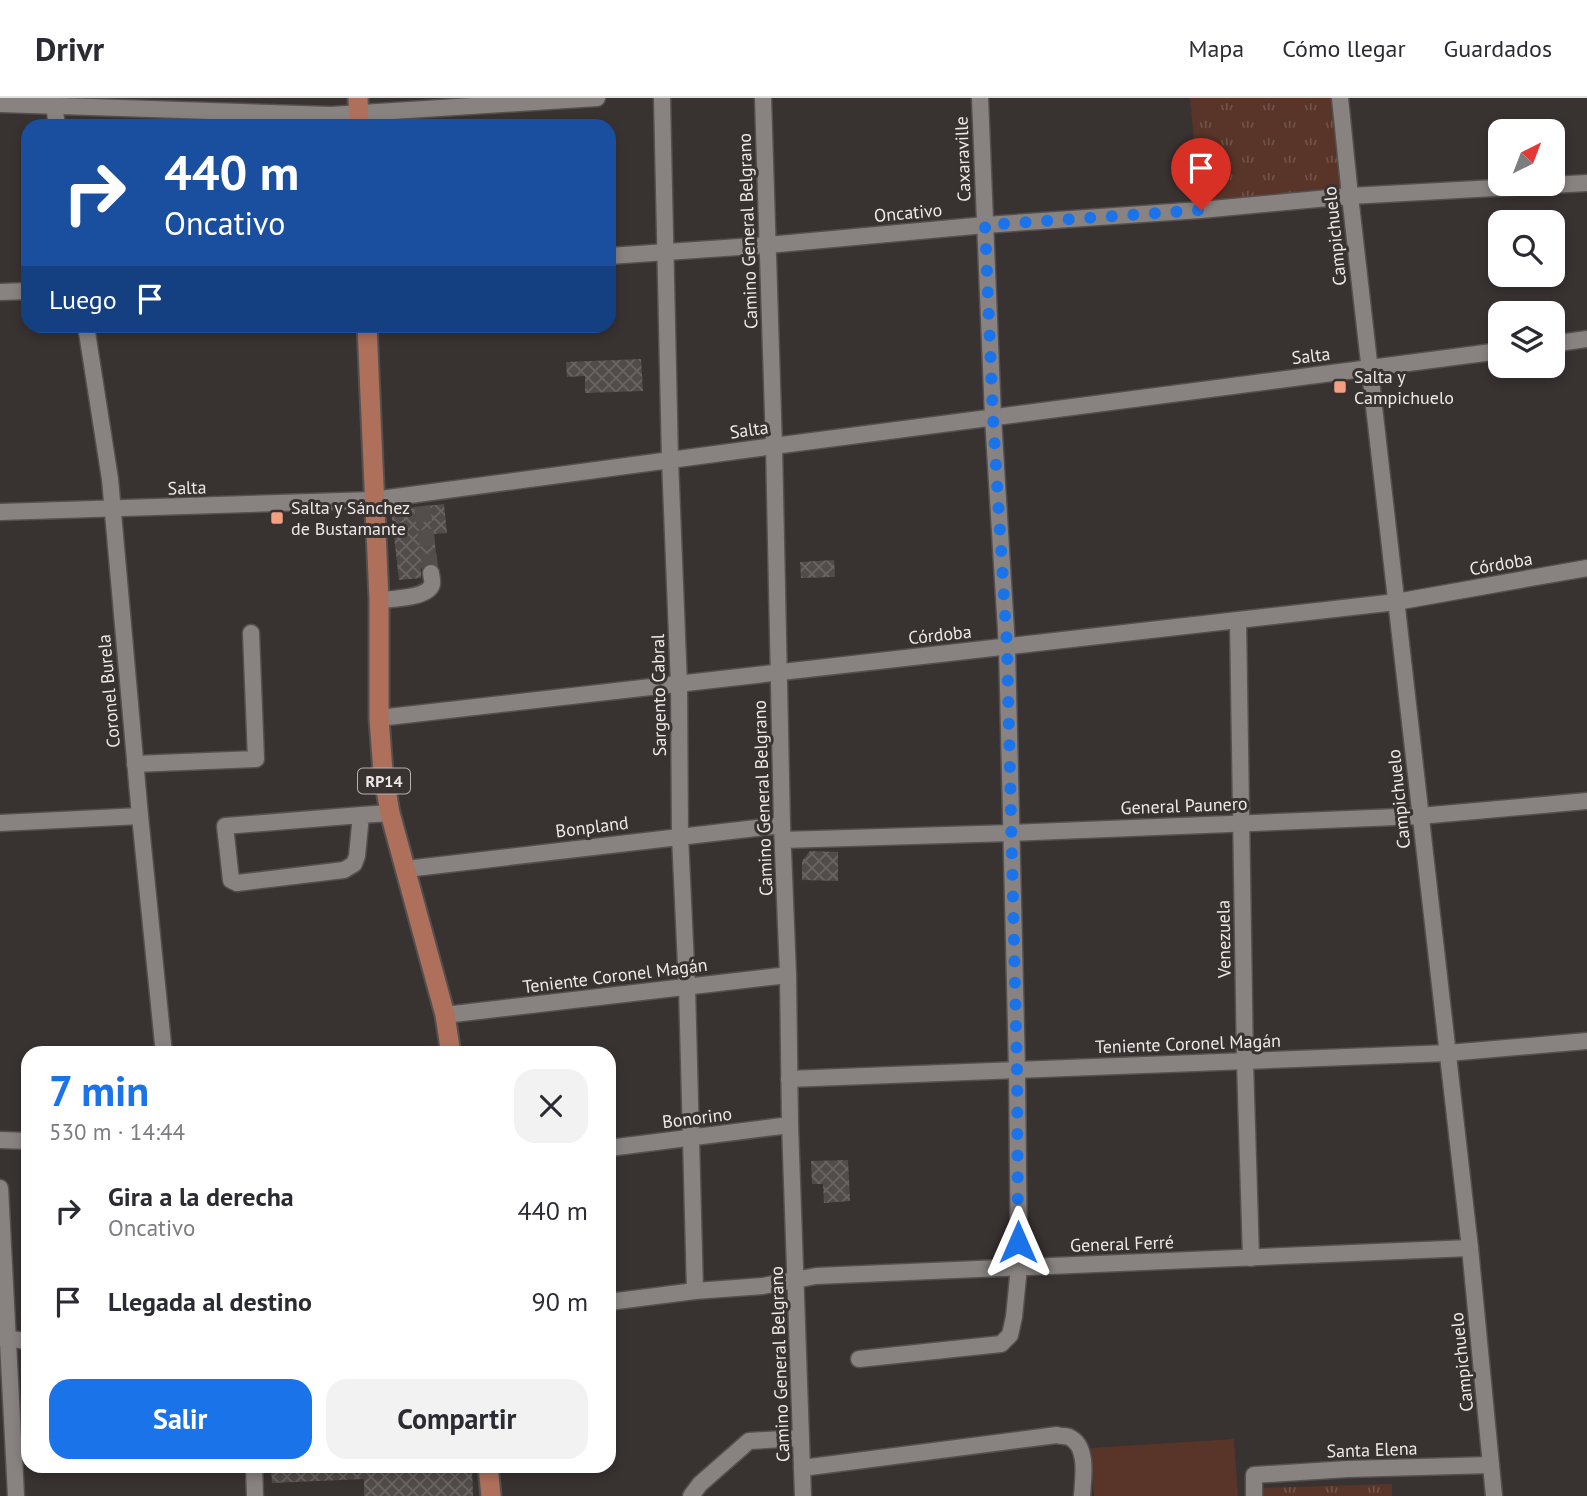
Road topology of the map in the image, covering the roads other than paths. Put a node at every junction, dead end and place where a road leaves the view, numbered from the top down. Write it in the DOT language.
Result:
graph roads {
  1 [pos="597,98"];
  2 [pos="662,98"];
  3 [pos="763,98"];
  4 [pos="980,98"];
  5 [pos="1340,98"];
  6 [pos="54,102"];
  7 [pos="0,104"];
  8 [pos="359,113"];
  9 [pos="1587,183"];
  10 [pos="1350,197"];
  11 [pos="985,225"];
  12 [pos="768,245"];
  13 [pos="665,252"];
  14 [pos="616,256"];
  15 [pos="21,291"];
  16 [pos="0,292"];
  17 [pos="87,333"];
  18 [pos="367,333"];
  19 [pos="1587,339"];
  20 [pos="1565,342"];
  21 [pos="1488,353"];
  22 [pos="1370,368"];
  23 [pos="993,417"];
  24 [pos="774,446"];
  25 [pos="670,460"];
  26 [pos="373,500"];
  27 [pos="112,510"];
  28 [pos="0,512"];
  29 [pos="1587,568"];
  30 [pos="431,573"];
  31 [pos="379,600"];
  32 [pos="1396,602"];
  33 [pos="1238,620"];
  34 [pos="251,633"];
  35 [pos="1007,647"];
  36 [pos="779,673"];
  37 [pos="679,685"];
  38 [pos="379,718"];
  39 [pos="135,764"];
  40 [pos="1587,801"];
  41 [pos="390,813"];
  42 [pos="139,816"];
  43 [pos="362,816"];
  44 [pos="1420,816"];
  45 [pos="0,823"];
  46 [pos="1242,823"];
  47 [pos="783,832"];
  48 [pos="1011,833"];
  49 [pos="680,836"];
  50 [pos="406,869"];
  51 [pos="788,975"];
  52 [pos="687,987"];
  53 [pos="445,1015"];
  54 [pos="1587,1041"];
  55 [pos="163,1046"];
  56 [pos="450,1046"];
  57 [pos="1448,1053"];
  58 [pos="1245,1062"];
  59 [pos="1017,1070"];
  60 [pos="789,1079"];
  61 [pos="790,1125"];
  62 [pos="692,1138"];
  63 [pos="0,1140"];
  64 [pos="21,1141"];
  65 [pos="616,1147"];
  66 [pos="0,1188"];
  67 [pos="1470,1248"];
  68 [pos="1251,1258"];
  69 [pos="1018,1267"];
  70 [pos="796,1279"];
  71 [pos="695,1291"];
  72 [pos="616,1302"];
  73 [pos="3,1338"];
  74 [pos="21,1340"];
  75 [pos="859,1359"];
  76 [pos="801,1438"];
  77 [pos="1491,1465"];
  78 [pos="802,1468"];
  79 [pos="254,1473"];
  80 [pos="489,1473"];
  81 [pos="16,1496"];
  82 [pos="255,1496"];
  83 [pos="491,1496"];
  84 [pos="691,1496"];
  85 [pos="803,1496"];
  86 [pos="1082,1496"];
  87 [pos="1254,1496"];
  88 [pos="1494,1496"];
  1 -- 8 [label="street"];
  2 -- 13 [label="street, Sargento Cabral"];
  3 -- 12 [label="street, Camino General Belgrano"];
  4 -- 11 [label="street, Caxaraville"];
  5 -- 10 [label="street, Campichuelo"];
  6 -- 7 [label="street"];
  6 -- 8 [label="street"];
  9 -- 10 [label="street, Oncativo"];
  10 -- 11 [label="street, Oncativo"];
  10 -- 22 [label="street, Campichuelo"];
  11 -- 12 [label="street, Oncativo"];
  11 -- 23 [label="street, Caxaraville"];
  12 -- 13 [label="street, Oncativo"];
  12 -- 24 [label="street, Camino General Belgrano"];
  13 -- 14 [label="street, Oncativo"];
  13 -- 25 [label="street, Sargento Cabral"];
  15 -- 16 [label="street"];
  17 -- 27 [label="street, Coronel Burela"];
  18 -- 26 [label="main road, RP14"];
  19 -- 20 [label="street"];
  21 -- 22 [label="street, Salta"];
  22 -- 23 [label="street, Salta"];
  22 -- 32 [label="street, Campichuelo"];
  23 -- 24 [label="street, Salta"];
  23 -- 35 [label="street, Caxaraville"];
  24 -- 25 [label="street, Salta"];
  24 -- 36 [label="street, Camino General Belgrano"];
  25 -- 26 [label="street, Salta"];
  25 -- 37 [label="street, Sargento Cabral"];
  26 -- 27 [label="street, Salta"];
  26 -- 31 [label="main road, RP14"];
  27 -- 28 [label="street, Salta"];
  27 -- 39 [label="street, Coronel Burela"];
  29 -- 32 [label="street, Córdoba"];
  30 -- 31 [label="street"];
  31 -- 38 [label="main road, RP14"];
  32 -- 33 [label="street, Córdoba"];
  32 -- 44 [label="street, Campichuelo"];
  33 -- 35 [label="street, Córdoba"];
  33 -- 46 [label="street, Venezuela"];
  34 -- 39 [label="street"];
  35 -- 36 [label="street, Córdoba"];
  35 -- 48 [label="street, Caxaraville"];
  36 -- 37 [label="street, Córdoba"];
  36 -- 47 [label="street, Camino General Belgrano"];
  37 -- 38 [label="street, Córdoba"];
  37 -- 49 [label="street, Sargento Cabral"];
  38 -- 41 [label="main road, RP14"];
  39 -- 42 [label="street, Coronel Burela"];
  40 -- 44 [label="street, General Paunero"];
  41 -- 43 [label="street"];
  41 -- 50 [label="main road, RP14"];
  42 -- 45 [label="street"];
  42 -- 55 [label="street, Coronel Burela"];
  43 -- 43 [label="street"];
  44 -- 46 [label="street, General Paunero"];
  44 -- 57 [label="street, Campichuelo"];
  46 -- 48 [label="street, General Paunero"];
  46 -- 58 [label="street, Venezuela"];
  47 -- 48 [label="street, General Paunero"];
  47 -- 49 [label="street, Bonpland"];
  47 -- 51 [label="street, Camino General Belgrano"];
  48 -- 59 [label="street, Caxaraville"];
  49 -- 50 [label="street, Bonpland"];
  49 -- 52 [label="street, Sargento Cabral"];
  50 -- 53 [label="main road, RP14"];
  51 -- 52 [label="street, Teniente Coronel Magán"];
  51 -- 60 [label="street, Camino General Belgrano"];
  52 -- 53 [label="street, Teniente Coronel Magán"];
  52 -- 62 [label="street, Sargento Cabral"];
  53 -- 56 [label="main road, RP14"];
  54 -- 57 [label="street, Teniente Coronel Magán"];
  57 -- 58 [label="street, Teniente Coronel Magán"];
  57 -- 67 [label="street, Campichuelo"];
  58 -- 59 [label="street, Teniente Coronel Magán"];
  58 -- 68 [label="street, Venezuela"];
  59 -- 60 [label="street, Teniente Coronel Magán"];
  59 -- 69 [label="street, Caxaraville"];
  60 -- 61 [label="street, Camino General Belgrano"];
  61 -- 62 [label="street, Bonorino"];
  61 -- 70 [label="street, Camino General Belgrano"];
  62 -- 65 [label="street, Bonorino"];
  62 -- 71 [label="street, Sargento Cabral"];
  63 -- 64 [label="street"];
  66 -- 73 [label="street"];
  67 -- 68 [label="street, General Ferré"];
  67 -- 77 [label="street, Campichuelo"];
  68 -- 69 [label="street, General Ferré"];
  69 -- 70 [label="street, General Ferré"];
  69 -- 75 [label="street, Caxaraville"];
  70 -- 71 [label="street, General Ferré"];
  70 -- 76 [label="street, Camino General Belgrano"];
  71 -- 72 [label="street, General Ferré"];
  73 -- 74 [label="street"];
  73 -- 81 [label="street"];
  76 -- 78 [label="street, Camino General Belgrano"];
  76 -- 84 [label="street"];
  77 -- 87 [label="street, Santa Elena"];
  77 -- 88 [label="street, Campichuelo"];
  78 -- 85 [label="street, Camino General Belgrano"];
  78 -- 86 [label="street"];
  79 -- 82 [label="street"];
  80 -- 83 [label="main road"];
}
